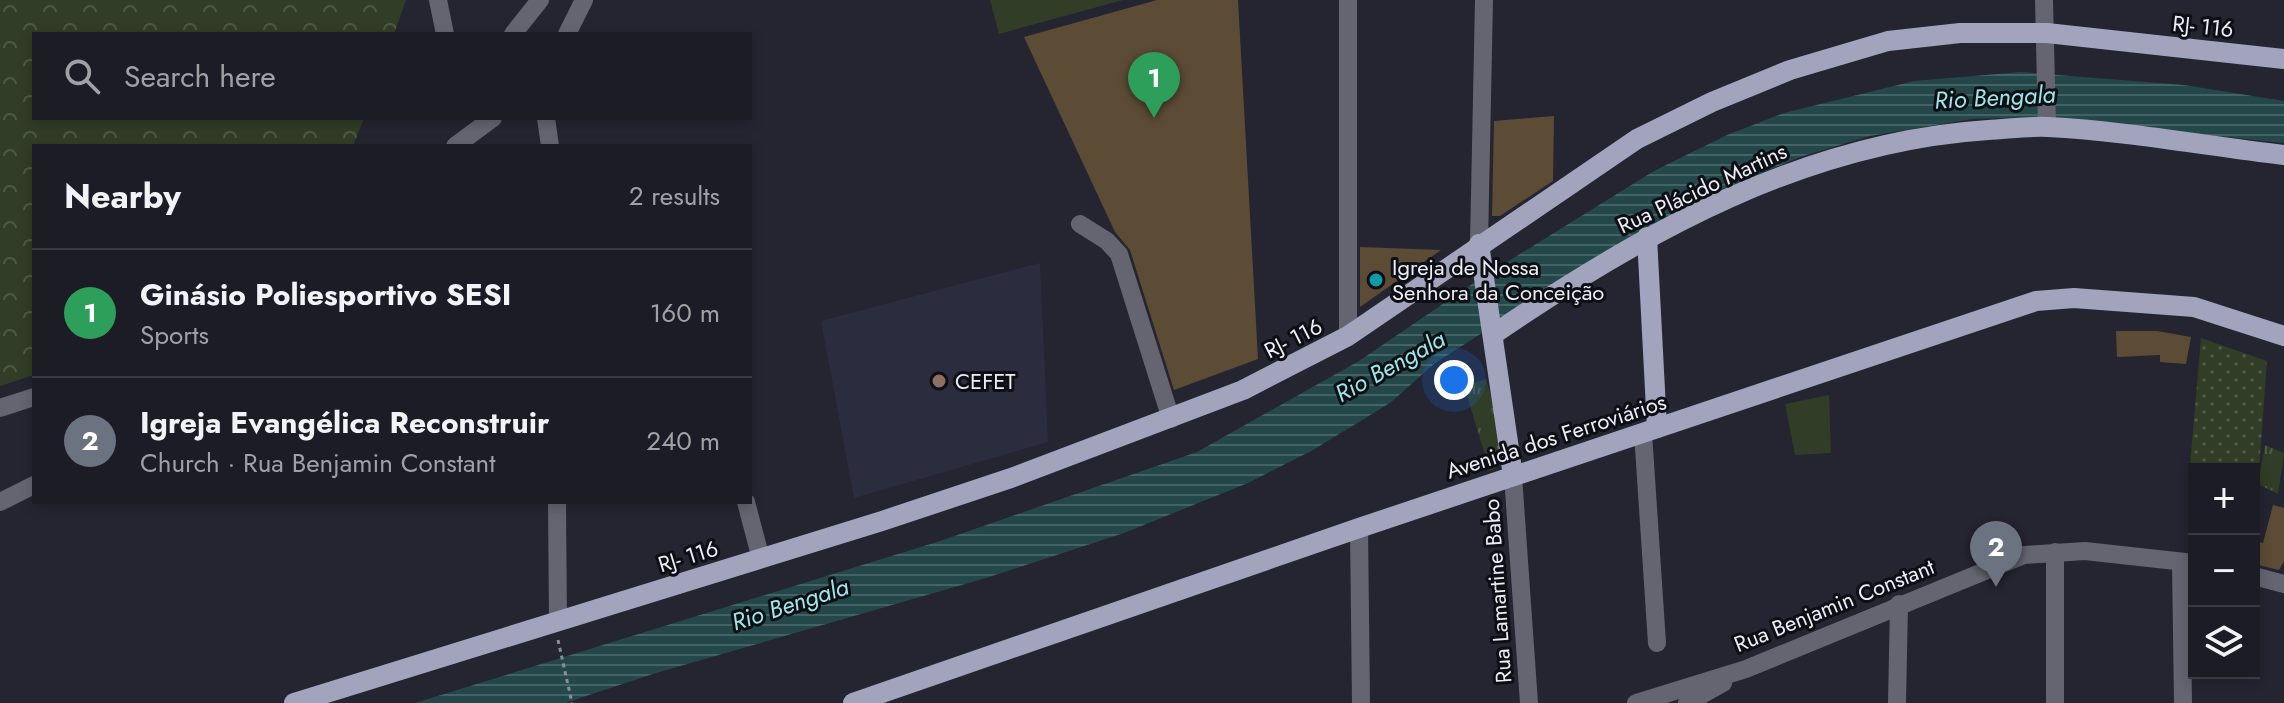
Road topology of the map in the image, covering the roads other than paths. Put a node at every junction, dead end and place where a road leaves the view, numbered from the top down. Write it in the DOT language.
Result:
graph roads {
  1 [pos="540,0"];
  2 [pos="584,0"];
  3 [pos="1348,0"];
  4 [pos="1484,0"];
  5 [pos="2044,0"];
  6 [pos="443,4"];
  7 [pos="445,32"];
  8 [pos="515,32"];
  9 [pos="568,32"];
  10 [pos="2047,41"];
  11 [pos="2284,59"];
  12 [pos="490,120"];
  13 [pos="546,120"];
  14 [pos="2047,124"];
  15 [pos="458,144"];
  16 [pos="550,144"];
  17 [pos="2284,155"];
  18 [pos="1080,224"];
  19 [pos="1647,237"];
  20 [pos="1481,252"];
  21 [pos="1494,331"];
  22 [pos="1348,336"];
  23 [pos="2284,336"];
  24 [pos="32,398"];
  25 [pos="0,408"];
  26 [pos="1171,419"];
  27 [pos="1650,430"];
  28 [pos="1513,476"];
  29 [pos="32,486"];
  30 [pos="0,502"];
  31 [pos="557,504"];
  32 [pos="747,504"];
  33 [pos="1359,528"];
  34 [pos="2055,552"];
  35 [pos="761,559"];
  36 [pos="2187,563"];
  37 [pos="2260,578"];
  38 [pos="2284,584"];
  39 [pos="1899,604"];
  40 [pos="558,621"];
  41 [pos="1657,643"];
  42 [pos="1746,669"];
  43 [pos="294,703"];
  44 [pos="853,703"];
  45 [pos="1361,703"];
  46 [pos="1529,703"];
  47 [pos="1636,703"];
  48 [pos="1687,703"];
  49 [pos="1897,703"];
  50 [pos="2055,703"];
  51 [pos="2183,703"];
  1 -- 8 [label="street"];
  2 -- 9 [label="street"];
  3 -- 22 [label="street"];
  4 -- 20 [label="street"];
  5 -- 10 [label="street"];
  6 -- 7 [label="street"];
  10 -- 11 [label="main road, RJ- 116"];
  10 -- 14 [label="street"];
  10 -- 20 [label="main road, RJ- 116"];
  12 -- 15 [label="street"];
  13 -- 16 [label="street"];
  14 -- 17 [label="main road, Rua Plácido Martins"];
  14 -- 19 [label="main road, Rua Plácido Martins"];
  18 -- 26 [label="street"];
  19 -- 21 [label="main road, Rua Plácido Martins"];
  19 -- 27 [label="main road"];
  20 -- 21 [label="main road"];
  20 -- 22 [label="main road, RJ- 116"];
  21 -- 28 [label="main road"];
  22 -- 26 [label="main road, RJ- 116"];
  23 -- 27 [label="main road, Avenida dos Ferroviários"];
  24 -- 25 [label="street"];
  26 -- 35 [label="main road, RJ- 116"];
  27 -- 28 [label="main road, Avenida dos Ferroviários"];
  27 -- 41 [label="street"];
  28 -- 33 [label="main road, Avenida dos Ferroviários"];
  28 -- 46 [label="street, Rua Lamartine Babo"];
  29 -- 30 [label="street"];
  31 -- 40 [label="street"];
  32 -- 35 [label="street"];
  33 -- 44 [label="main road, Avenida dos Ferroviários"];
  33 -- 45 [label="street"];
  34 -- 36 [label="street, Rua Benjamin Constant"];
  34 -- 39 [label="street, Rua Benjamin Constant"];
  34 -- 50 [label="street"];
  35 -- 40 [label="main road, RJ- 116"];
  36 -- 51 [label="street"];
  37 -- 38 [label="street"];
  39 -- 42 [label="street, Rua Benjamin Constant"];
  39 -- 49 [label="street"];
  40 -- 43 [label="main road, RJ- 116"];
  42 -- 47 [label="street, Rua Benjamin Constant"];
  42 -- 48 [label="street"];
}
